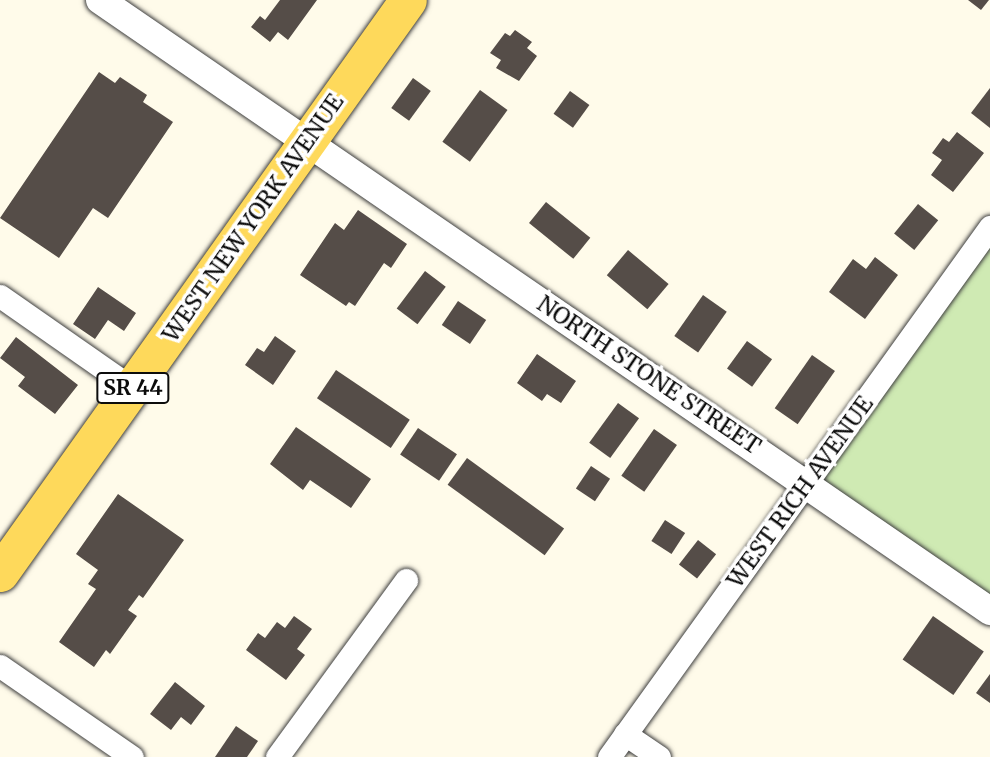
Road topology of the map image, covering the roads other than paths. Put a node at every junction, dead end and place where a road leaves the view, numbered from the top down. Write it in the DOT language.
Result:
graph roads {
  1 [pos="100,0"];
  2 [pos="408,0"];
  3 [pos="307,140"];
  4 [pos="990,227"];
  5 [pos="0,296"];
  6 [pos="132,388"];
  7 [pos="806,483"];
  8 [pos="0,573"];
  9 [pos="406,580"];
  10 [pos="990,611"];
  11 [pos="0,666"];
  12 [pos="625,734"];
  13 [pos="132,757"];
  14 [pos="277,757"];
  15 [pos="609,757"];
  16 [pos="659,757"];
  1 -- 3 [label="street, NORTH STONE STREET"];
  2 -- 3 [label="main road, WEST NEW YORK AVENUE / SR 44"];
  3 -- 6 [label="main road, WEST NEW YORK AVENUE / SR 44"];
  3 -- 7 [label="street, NORTH STONE STREET"];
  4 -- 7 [label="street, WEST RICH AVENUE"];
  5 -- 6 [label="street"];
  6 -- 8 [label="main road, WEST NEW YORK AVENUE / SR 44"];
  7 -- 10 [label="street, NORTH STONE STREET"];
  7 -- 12 [label="street, WEST RICH AVENUE"];
  9 -- 14 [label="street"];
  11 -- 13 [label="street"];
  12 -- 15 [label="street, WEST RICH AVENUE"];
  12 -- 16 [label="street"];
}
